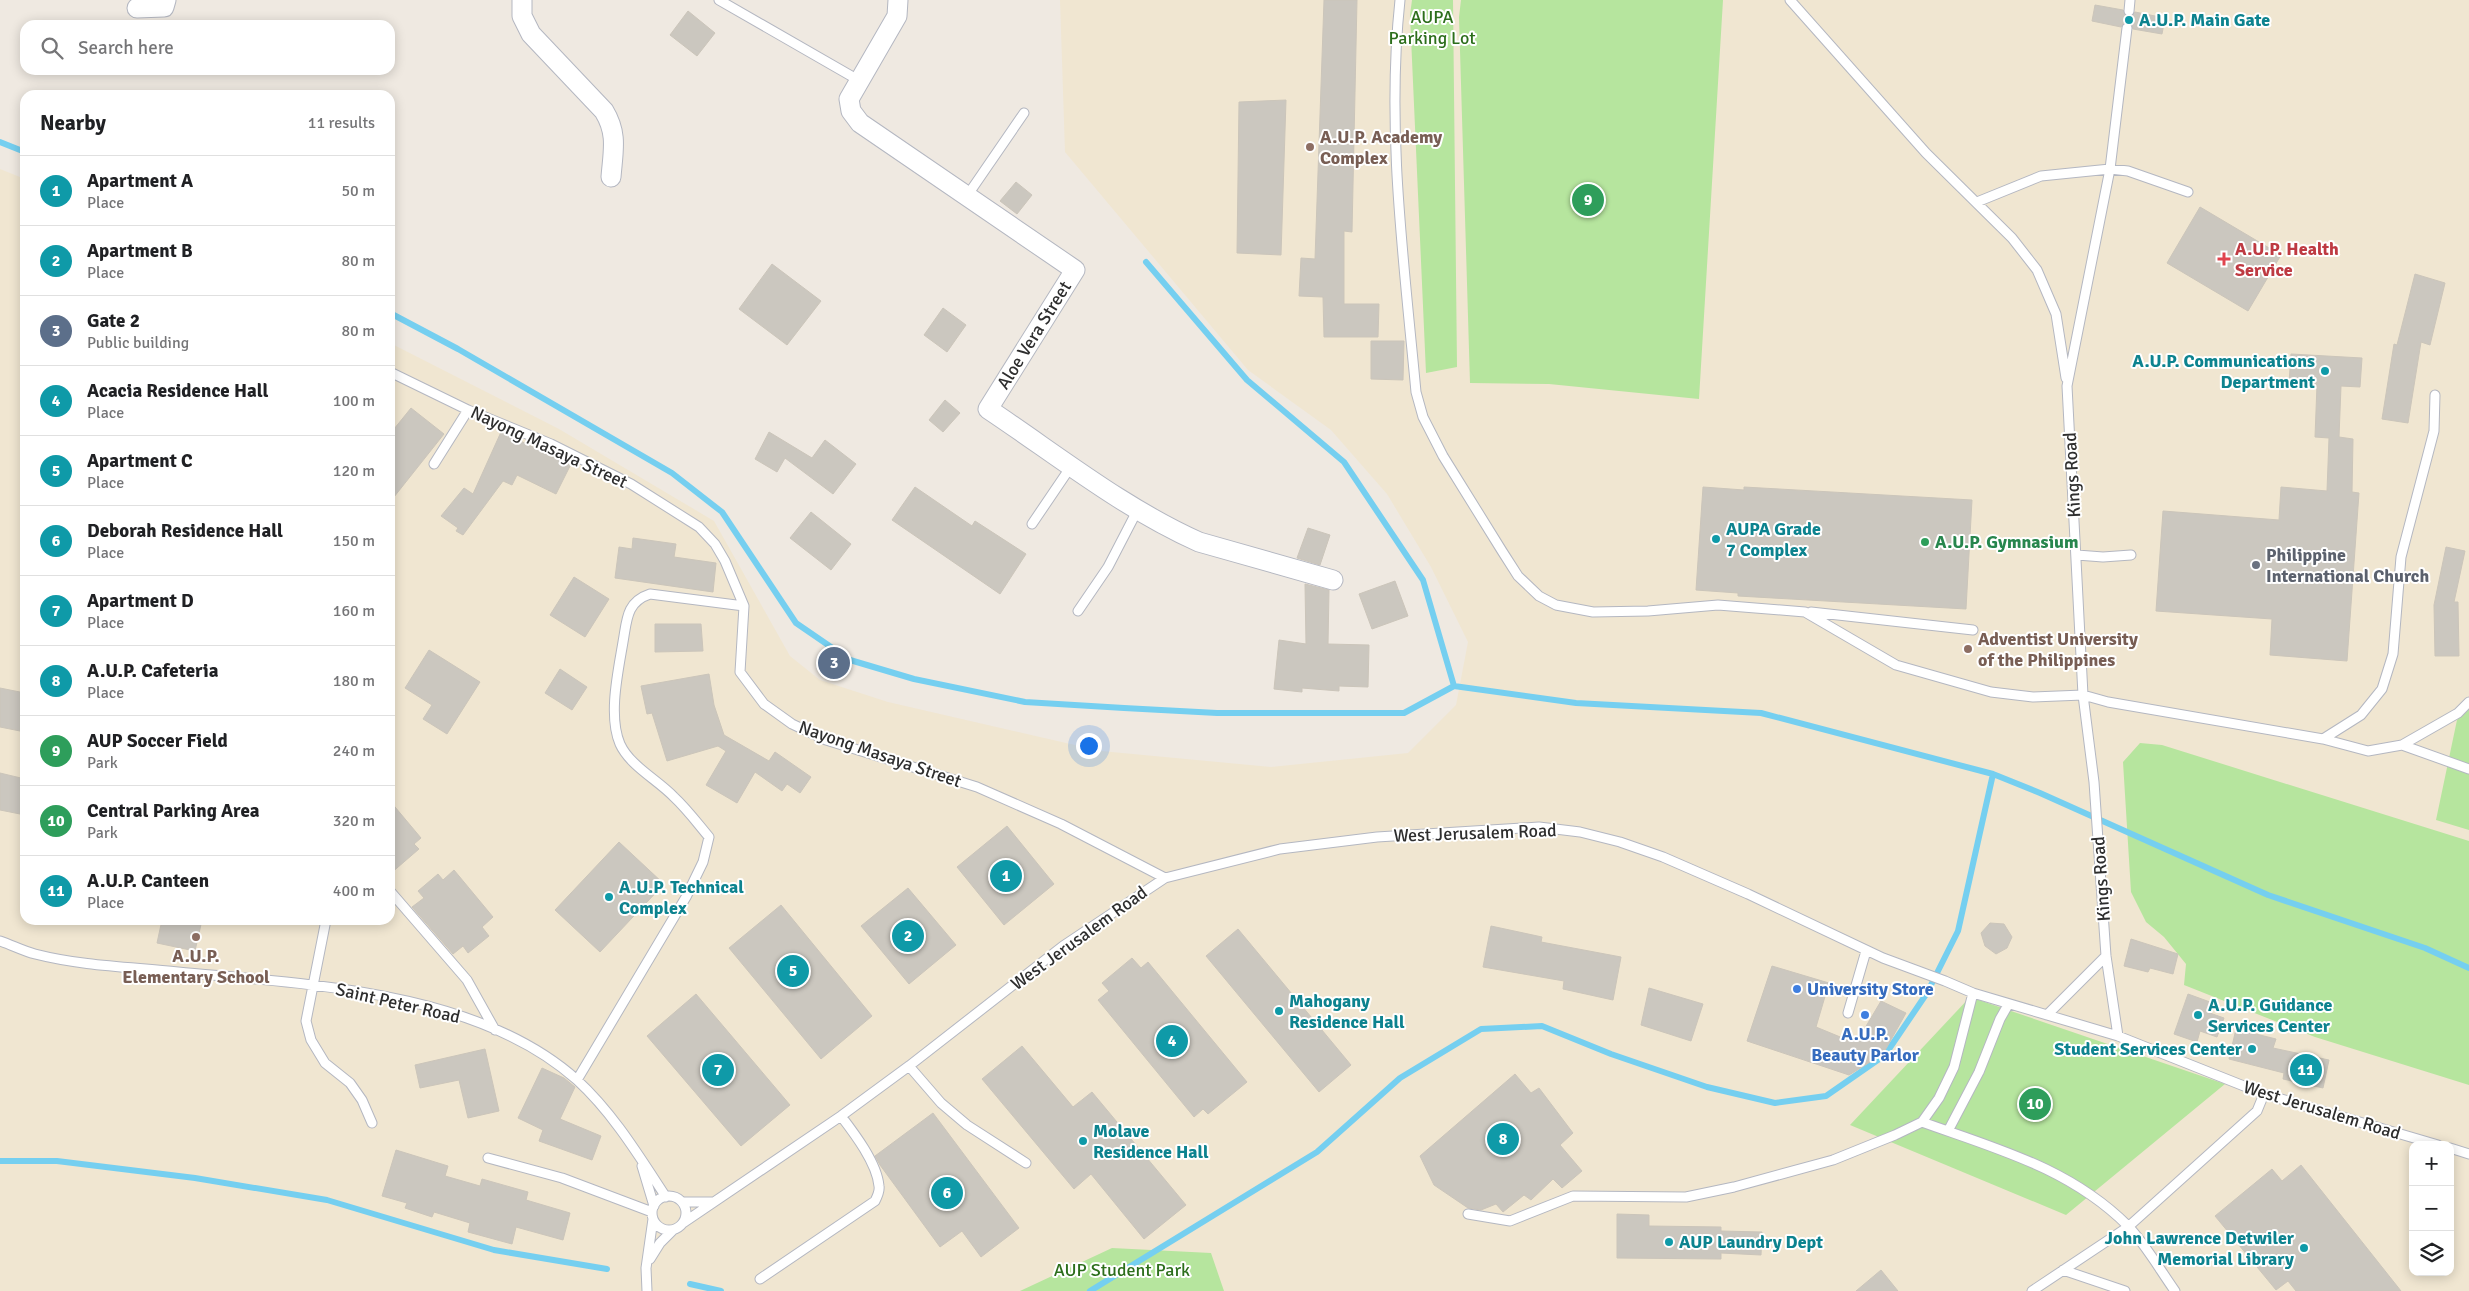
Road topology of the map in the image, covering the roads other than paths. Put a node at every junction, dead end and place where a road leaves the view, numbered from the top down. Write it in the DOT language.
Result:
graph roads {
  1 [pos="166,0"];
  2 [pos="522,0"];
  3 [pos="719,0"];
  4 [pos="898,0"];
  5 [pos="1400,0"];
  6 [pos="1790,0"];
  7 [pos="2130,0"];
  8 [pos="137,8"];
  9 [pos="2129,11"];
  10 [pos="2127,28"];
  11 [pos="860,81"];
  12 [pos="1024,113"];
  13 [pos="2110,169"];
  14 [pos="611,177"];
  15 [pos="2188,192"];
  16 [pos="967,196"];
  17 [pos="1977,202"];
  18 [pos="395,374"];
  19 [pos="2067,386"];
  20 [pos="2435,395"];
  21 [pos="468,410"];
  22 [pos="434,464"];
  23 [pos="1072,465"];
  24 [pos="1137,511"];
  25 [pos="1032,524"];
  26 [pos="2077,555"];
  27 [pos="2131,555"];
  28 [pos="1333,580"];
  29 [pos="744,606"];
  30 [pos="1078,610"];
  31 [pos="1806,612"];
  32 [pos="1972,630"];
  33 [pos="2083,695"];
  34 [pos="2469,702"];
  35 [pos="2323,739"];
  36 [pos="2402,745"];
  37 [pos="2469,769"];
  38 [pos="1165,878"];
  39 [pos="395,898"];
  40 [pos="325,925"];
  41 [pos="0,941"];
  42 [pos="1866,951"];
  43 [pos="2106,956"];
  44 [pos="314,984"];
  45 [pos="1973,993"];
  46 [pos="2008,1005"];
  47 [pos="1848,1013"];
  48 [pos="2047,1015"];
  49 [pos="495,1030"];
  50 [pos="2118,1036"];
  51 [pos="909,1066"];
  52 [pos="576,1080"];
  53 [pos="2264,1094"];
  54 [pos="840,1116"];
  55 [pos="1922,1122"];
  56 [pos="372,1123"];
  57 [pos="1948,1131"];
  58 [pos="2424,1141"];
  59 [pos="2454,1149"];
  60 [pos="2469,1154"];
  61 [pos="639,1156"];
  62 [pos="488,1158"];
  63 [pos="1026,1163"];
  64 [pos="666,1196"];
  65 [pos="682,1202"];
  66 [pos="714,1202"];
  67 [pos="653,1212"];
  68 [pos="1468,1214"];
  69 [pos="683,1223"];
  70 [pos="2128,1227"];
  71 [pos="673,1230"];
  72 [pos="646,1268"];
  73 [pos="2063,1270"];
  74 [pos="760,1279"];
  75 [pos="646,1291"];
  76 [pos="2032,1291"];
  77 [pos="2125,1291"];
  78 [pos="2175,1291"];
  1 -- 8 [label="street"];
  2 -- 14 [label="street"];
  3 -- 11 [label="lane"];
  4 -- 11 [label="street, Aloe Vera Street"];
  5 -- 31 [label="lane"];
  6 -- 17 [label="lane"];
  7 -- 9 [label="lane"];
  10 -- 13 [label="lane, Kings Road"];
  11 -- 16 [label="street, Aloe Vera Street"];
  12 -- 16 [label="lane"];
  13 -- 15 [label="lane"];
  13 -- 17 [label="lane"];
  13 -- 19 [label="lane, Kings Road"];
  16 -- 23 [label="street, Aloe Vera Street"];
  17 -- 19 [label="lane"];
  18 -- 21 [label="lane, Nayong Masaya Street"];
  19 -- 26 [label="lane, Kings Road"];
  20 -- 35 [label="lane"];
  21 -- 22 [label="lane"];
  21 -- 29 [label="lane, Nayong Masaya Street"];
  23 -- 24 [label="street, Aloe Vera Street"];
  23 -- 25 [label="lane"];
  24 -- 28 [label="street, Aloe Vera Street"];
  24 -- 30 [label="lane"];
  26 -- 27 [label="lane"];
  26 -- 33 [label="lane, Kings Road"];
  29 -- 38 [label="lane, Nayong Masaya Street"];
  29 -- 52 [label="lane"];
  31 -- 32 [label="lane"];
  31 -- 33 [label="lane"];
  33 -- 35 [label="lane"];
  33 -- 43 [label="lane, Kings Road"];
  34 -- 36 [label="lane"];
  35 -- 36 [label="lane"];
  36 -- 37 [label="lane"];
  38 -- 42 [label="lane, West Jerusalem Road"];
  38 -- 51 [label="lane, West Jerusalem Road"];
  39 -- 49 [label="lane"];
  40 -- 44 [label="lane, Saint Peter Road"];
  41 -- 44 [label="lane, Saint Peter Road"];
  42 -- 45 [label="lane, West Jerusalem Road"];
  42 -- 47 [label="lane"];
  43 -- 48 [label="lane"];
  43 -- 50 [label="lane, Kings Road"];
  44 -- 49 [label="lane, Saint Peter Road"];
  44 -- 56 [label="lane, Saint Peter Road"];
  45 -- 46 [label="lane, West Jerusalem Road"];
  45 -- 55 [label="lane"];
  46 -- 48 [label="lane, West Jerusalem Road"];
  46 -- 57 [label="lane"];
  48 -- 50 [label="lane, West Jerusalem Road"];
  49 -- 52 [label="lane, Saint Peter Road"];
  50 -- 53 [label="lane, West Jerusalem Road"];
  51 -- 54 [label="lane, West Jerusalem Road"];
  51 -- 63 [label="lane"];
  52 -- 61 [label="lane, Saint Peter Road"];
  53 -- 58 [label="lane, West Jerusalem Road"];
  53 -- 70 [label="lane"];
  54 -- 66 [label="lane, West Jerusalem Road"];
  54 -- 74 [label="lane"];
  55 -- 57 [label="lane"];
  55 -- 68 [label="lane"];
  57 -- 70 [label="lane"];
  59 -- 60 [label="lane"];
  61 -- 64 [label="lane, Saint Peter Road"];
  61 -- 67 [label="lane, Saint Peter Road"];
  62 -- 67 [label="lane"];
  64 -- 65 [label="lane"];
  64 -- 67 [label="lane"];
  65 -- 66 [label="lane"];
  65 -- 69 [label="lane"];
  66 -- 69 [label="lane, West Jerusalem Road"];
  67 -- 71 [label="lane"];
  67 -- 72 [label="lane"];
  69 -- 71 [label="lane"];
  70 -- 73 [label="lane"];
  70 -- 78 [label="lane"];
  71 -- 72 [label="lane"];
  72 -- 75 [label="lane"];
  73 -- 76 [label="lane"];
  73 -- 77 [label="lane"];
}
